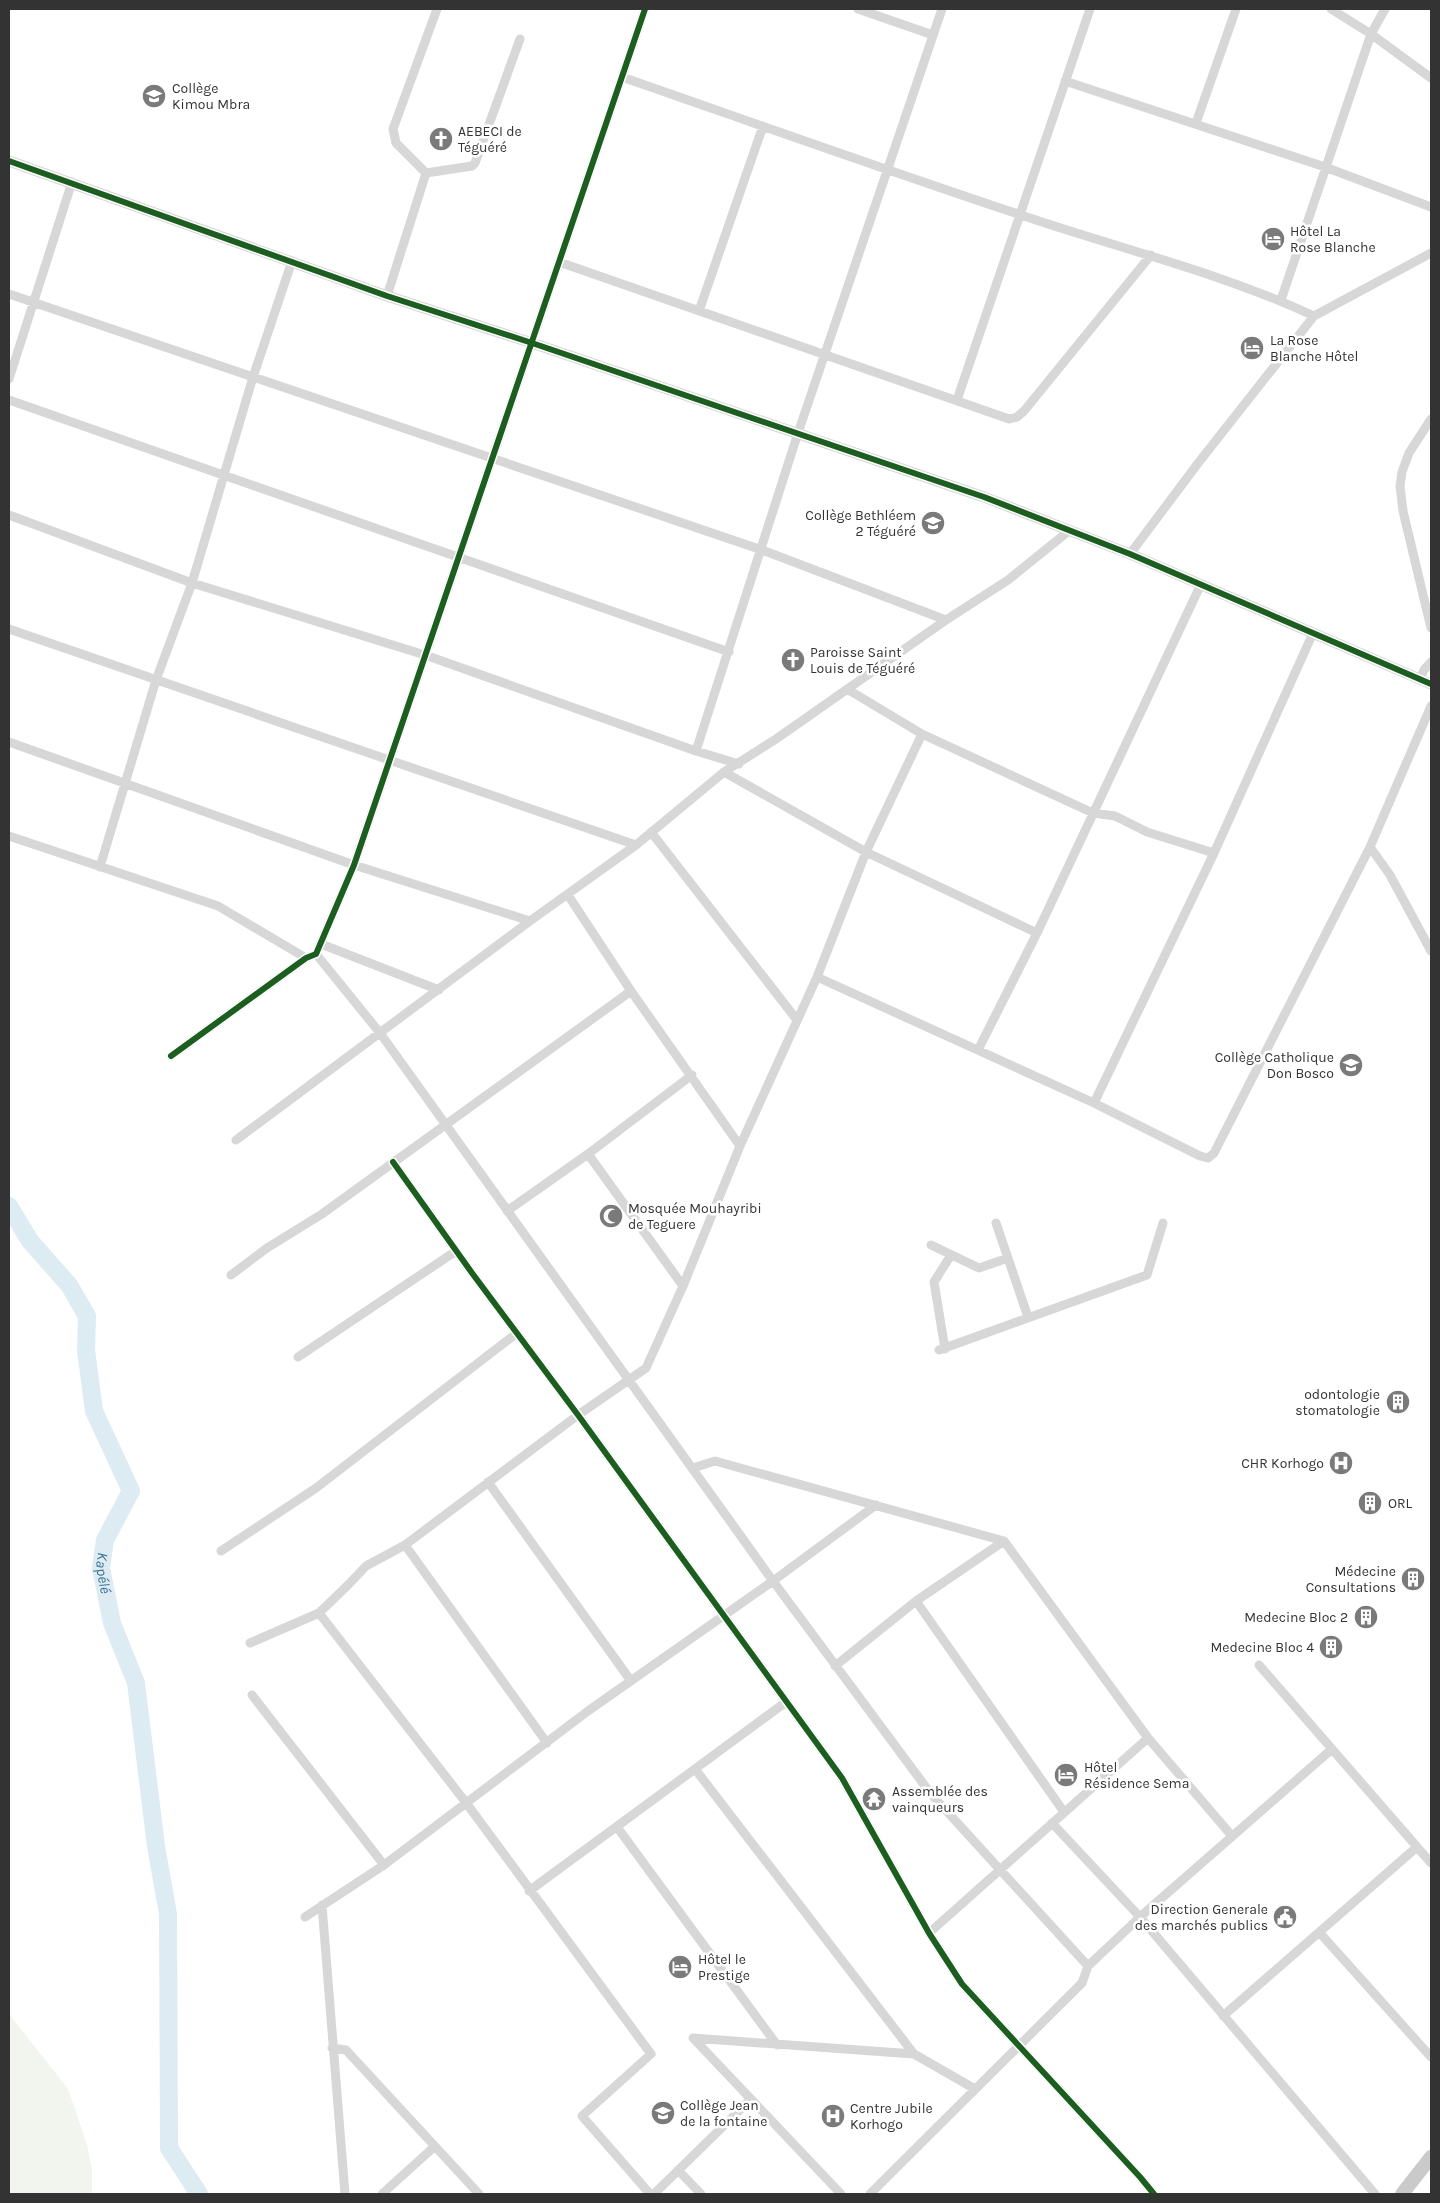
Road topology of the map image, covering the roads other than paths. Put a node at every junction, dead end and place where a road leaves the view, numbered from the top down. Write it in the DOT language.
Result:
graph roads {
  1 [pos="437,9"];
  2 [pos="645,9"];
  3 [pos="858,9"];
  4 [pos="942,9"];
  5 [pos="1090,9"];
  6 [pos="1236,9"];
  7 [pos="1331,9"];
  8 [pos="1384,9"];
  9 [pos="1371,34"];
  10 [pos="933,35"];
  11 [pos="520,39"];
  12 [pos="622,77"];
  13 [pos="1431,78"];
  14 [pos="1065,80"];
  15 [pos="1196,122"];
  16 [pos="763,126"];
  17 [pos="9,160"];
  18 [pos="1324,166"];
  19 [pos="888,169"];
  20 [pos="426,173"];
  21 [pos="72,182"];
  22 [pos="1431,207"];
  23 [pos="1020,215"];
  24 [pos="1431,253"];
  25 [pos="1151,255"];
  26 [pos="292,261"];
  27 [pos="559,262"];
  28 [pos="9,294"];
  29 [pos="387,296"];
  30 [pos="1281,300"];
  31 [pos="33,303"];
  32 [pos="699,311"];
  33 [pos="1314,316"];
  34 [pos="532,343"];
  35 [pos="825,354"];
  36 [pos="252,377"];
  37 [pos="9,379"];
  38 [pos="9,400"];
  39 [pos="957,400"];
  40 [pos="1431,419"];
  41 [pos="798,433"];
  42 [pos="492,458"];
  43 [pos="224,476"];
  44 [pos="9,516"];
  45 [pos="1070,530"];
  46 [pos="762,550"];
  47 [pos="1130,554"];
  48 [pos="459,556"];
  49 [pos="192,583"];
  50 [pos="1202,584"];
  51 [pos="946,620"];
  52 [pos="1431,628"];
  53 [pos="9,629"];
  54 [pos="1313,633"];
  55 [pos="729,652"];
  56 [pos="425,656"];
  57 [pos="1431,662"];
  58 [pos="1420,679"];
  59 [pos="156,680"];
  60 [pos="1431,684"];
  61 [pos="847,689"];
  62 [pos="1431,706"];
  63 [pos="922,734"];
  64 [pos="9,742"];
  65 [pos="696,751"];
  66 [pos="389,760"];
  67 [pos="739,764"];
  68 [pos="724,772"];
  69 [pos="124,783"];
  70 [pos="1093,814"];
  71 [pos="651,832"];
  72 [pos="9,836"];
  73 [pos="636,845"];
  74 [pos="1370,847"];
  75 [pos="866,852"];
  76 [pos="1214,853"];
  77 [pos="354,865"];
  78 [pos="100,868"];
  79 [pos="568,895"];
  80 [pos="530,921"];
  81 [pos="1037,933"];
  82 [pos="321,944"];
  83 [pos="1431,951"];
  84 [pos="316,954"];
  85 [pos="306,958"];
  86 [pos="817,977"];
  87 [pos="439,990"];
  88 [pos="631,991"];
  89 [pos="797,1020"];
  90 [pos="380,1033"];
  91 [pos="978,1050"];
  92 [pos="171,1056"];
  93 [pos="692,1075"];
  94 [pos="1094,1103"];
  95 [pos="447,1125"];
  96 [pos="236,1140"];
  97 [pos="740,1146"];
  98 [pos="588,1154"];
  99 [pos="393,1162"];
  100 [pos="507,1211"];
  101 [pos="996,1222"];
  102 [pos="1163,1223"];
  103 [pos="931,1245"];
  104 [pos="456,1251"];
  105 [pos="951,1255"];
  106 [pos="1008,1258"];
  107 [pos="231,1275"];
  108 [pos="683,1286"];
  109 [pos="1028,1317"];
  110 [pos="518,1333"];
  111 [pos="298,1357"];
  112 [pos="627,1380"];
  113 [pos="578,1415"];
  114 [pos="693,1468"];
  115 [pos="488,1482"];
  116 [pos="876,1505"];
  117 [pos="1004,1540"];
  118 [pos="405,1544"];
  119 [pos="221,1551"];
  120 [pos="773,1581"];
  121 [pos="916,1602"];
  122 [pos="319,1613"];
  123 [pos="724,1614"];
  124 [pos="250,1643"];
  125 [pos="1259,1665"];
  126 [pos="835,1666"];
  127 [pos="631,1681"];
  128 [pos="252,1695"];
  129 [pos="786,1702"];
  130 [pos="1148,1738"];
  131 [pos="547,1743"];
  132 [pos="1332,1749"];
  133 [pos="695,1769"];
  134 [pos="467,1804"];
  135 [pos="1064,1812"];
  136 [pos="1052,1823"];
  137 [pos="617,1826"];
  138 [pos="1232,1836"];
  139 [pos="1417,1847"];
  140 [pos="1431,1863"];
  141 [pos="384,1865"];
  142 [pos="1000,1870"];
  143 [pos="529,1891"];
  144 [pos="322,1905"];
  145 [pos="305,1917"];
  146 [pos="1140,1917"];
  147 [pos="1320,1932"];
  148 [pos="929,1933"];
  149 [pos="1088,1966"];
  150 [pos="1223,2016"];
  151 [pos="777,2045"];
  152 [pos="1019,2045"];
  153 [pos="332,2048"];
  154 [pos="914,2054"];
  155 [pos="1431,2057"];
  156 [pos="975,2089"];
  157 [pos="750,2100"];
  158 [pos="434,2147"];
  159 [pos="1431,2157"];
  160 [pos="678,2170"];
  161 [pos="345,2194"];
  162 [pos="382,2194"];
  163 [pos="479,2194"];
  164 [pos="652,2194"];
  165 [pos="701,2194"];
  166 [pos="841,2194"];
  167 [pos="870,2194"];
  168 [pos="1154,2194"];
  169 [pos="1374,2194"];
  170 [pos="1402,2194"];
  1 -- 20 [label="street"];
  2 -- 12 [label="street"];
  3 -- 10 [label="street"];
  4 -- 10 [label="street"];
  5 -- 14 [label="street"];
  6 -- 15 [label="street"];
  7 -- 9 [label="street"];
  8 -- 9 [label="street"];
  9 -- 13 [label="street"];
  9 -- 18 [label="street"];
  10 -- 19 [label="street"];
  11 -- 20 [label="street"];
  12 -- 16 [label="street"];
  12 -- 27 [label="street"];
  14 -- 15 [label="street"];
  14 -- 23 [label="street"];
  15 -- 18 [label="street"];
  16 -- 19 [label="street"];
  16 -- 32 [label="street"];
  17 -- 21 [label="street"];
  18 -- 22 [label="street"];
  18 -- 30 [label="street"];
  19 -- 23 [label="street"];
  19 -- 35 [label="street"];
  20 -- 29 [label="street"];
  21 -- 26 [label="street"];
  21 -- 31 [label="street"];
  23 -- 25 [label="street"];
  23 -- 39 [label="street"];
  24 -- 33 [label="street"];
  25 -- 30 [label="street"];
  25 -- 39 [label="street"];
  26 -- 29 [label="street"];
  26 -- 36 [label="street"];
  27 -- 32 [label="street"];
  27 -- 34 [label="street"];
  28 -- 31 [label="street"];
  29 -- 34 [label="street"];
  30 -- 33 [label="street"];
  31 -- 36 [label="street"];
  31 -- 37 [label="street"];
  32 -- 35 [label="street"];
  33 -- 47 [label="street"];
  34 -- 41 [label="street"];
  34 -- 42 [label="street"];
  35 -- 39 [label="street"];
  35 -- 41 [label="street"];
  36 -- 42 [label="street"];
  36 -- 43 [label="street"];
  38 -- 43 [label="street"];
  40 -- 52 [label="street"];
  41 -- 45 [label="street"];
  41 -- 46 [label="street"];
  42 -- 46 [label="street"];
  42 -- 48 [label="street"];
  43 -- 48 [label="street"];
  43 -- 49 [label="street"];
  44 -- 49 [label="street"];
  45 -- 47 [label="street"];
  45 -- 51 [label="street"];
  46 -- 51 [label="street"];
  46 -- 55 [label="street"];
  47 -- 50 [label="street"];
  48 -- 55 [label="street"];
  48 -- 56 [label="street"];
  49 -- 56 [label="street"];
  49 -- 59 [label="street"];
  50 -- 54 [label="street"];
  50 -- 70 [label="street"];
  51 -- 61 [label="street"];
  53 -- 59 [label="street"];
  54 -- 58 [label="street"];
  54 -- 76 [label="street"];
  55 -- 65 [label="street"];
  56 -- 65 [label="street"];
  56 -- 66 [label="street"];
  57 -- 58 [label="street"];
  58 -- 60 [label="street"];
  59 -- 66 [label="street"];
  59 -- 69 [label="street"];
  61 -- 63 [label="street"];
  61 -- 67 [label="street"];
  62 -- 74 [label="street"];
  63 -- 70 [label="street"];
  63 -- 75 [label="street"];
  64 -- 69 [label="street"];
  65 -- 67 [label="street"];
  66 -- 73 [label="street"];
  66 -- 77 [label="street"];
  67 -- 68 [label="street"];
  68 -- 71 [label="street"];
  68 -- 75 [label="street"];
  69 -- 77 [label="street"];
  69 -- 78 [label="street"];
  70 -- 76 [label="street"];
  70 -- 81 [label="street"];
  71 -- 73 [label="street"];
  71 -- 89 [label="street"];
  72 -- 78 [label="street"];
  73 -- 79 [label="street"];
  74 -- 83 [label="street"];
  74 -- 94 [label="street"];
  75 -- 81 [label="street"];
  75 -- 86 [label="street"];
  76 -- 94 [label="street"];
  77 -- 80 [label="street"];
  77 -- 82 [label="street"];
  78 -- 85 [label="street"];
  79 -- 80 [label="street"];
  79 -- 88 [label="street"];
  80 -- 87 [label="street"];
  81 -- 91 [label="street"];
  82 -- 84 [label="street"];
  82 -- 87 [label="street"];
  84 -- 85 [label="street"];
  84 -- 90 [label="street"];
  85 -- 92 [label="street"];
  86 -- 89 [label="street"];
  86 -- 91 [label="street"];
  87 -- 90 [label="street"];
  88 -- 93 [label="street"];
  88 -- 95 [label="street"];
  89 -- 97 [label="street"];
  90 -- 95 [label="street"];
  90 -- 96 [label="street"];
  91 -- 94 [label="street"];
  93 -- 97 [label="street"];
  93 -- 98 [label="street"];
  95 -- 99 [label="street"];
  95 -- 100 [label="street"];
  97 -- 108 [label="street"];
  98 -- 100 [label="street"];
  98 -- 108 [label="street"];
  99 -- 104 [label="street"];
  99 -- 107 [label="street"];
  100 -- 112 [label="street"];
  101 -- 106 [label="street"];
  102 -- 109 [label="street"];
  103 -- 105 [label="street"];
  104 -- 110 [label="street"];
  104 -- 111 [label="street"];
  105 -- 106 [label="street"];
  105 -- 109 [label="street"];
  106 -- 109 [label="street"];
  108 -- 112 [label="street"];
  110 -- 113 [label="street"];
  110 -- 119 [label="street"];
  112 -- 113 [label="street"];
  112 -- 114 [label="street"];
  113 -- 115 [label="street"];
  113 -- 123 [label="street"];
  114 -- 116 [label="street"];
  114 -- 120 [label="street"];
  115 -- 118 [label="street"];
  115 -- 127 [label="street"];
  116 -- 117 [label="street"];
  116 -- 120 [label="street"];
  117 -- 121 [label="street"];
  117 -- 130 [label="street"];
  118 -- 122 [label="street"];
  118 -- 131 [label="street"];
  120 -- 123 [label="street"];
  120 -- 126 [label="street"];
  121 -- 126 [label="street"];
  121 -- 135 [label="street"];
  122 -- 124 [label="street"];
  122 -- 134 [label="street"];
  123 -- 127 [label="street"];
  123 -- 129 [label="street"];
  125 -- 132 [label="street"];
  126 -- 142 [label="street"];
  127 -- 131 [label="street"];
  128 -- 141 [label="street"];
  129 -- 133 [label="street"];
  129 -- 148 [label="street"];
  130 -- 135 [label="street"];
  130 -- 138 [label="street"];
  131 -- 134 [label="street"];
  132 -- 138 [label="street"];
  132 -- 139 [label="street"];
  133 -- 137 [label="street"];
  133 -- 154 [label="street"];
  134 -- 141 [label="street"];
  134 -- 143 [label="street"];
  135 -- 136 [label="street"];
  136 -- 142 [label="street"];
  136 -- 146 [label="street"];
  137 -- 143 [label="street"];
  137 -- 151 [label="street"];
  138 -- 146 [label="street"];
  139 -- 140 [label="street"];
  139 -- 147 [label="street"];
  141 -- 144 [label="street"];
  142 -- 148 [label="street"];
  142 -- 149 [label="street"];
  143 -- 164 [label="street"];
  144 -- 145 [label="street"];
  144 -- 153 [label="street"];
  146 -- 149 [label="street"];
  146 -- 150 [label="street"];
  147 -- 150 [label="street"];
  147 -- 155 [label="street"];
  148 -- 152 [label="street"];
  149 -- 152 [label="street"];
  150 -- 169 [label="street"];
  151 -- 154 [label="street"];
  151 -- 157 [label="street"];
  152 -- 156 [label="street"];
  152 -- 168 [label="street"];
  153 -- 158 [label="street"];
  153 -- 161 [label="street"];
  154 -- 156 [label="street"];
  156 -- 167 [label="street"];
  157 -- 160 [label="street"];
  157 -- 166 [label="street"];
  158 -- 162 [label="street"];
  158 -- 163 [label="street"];
  159 -- 170 [label="main road"];
  160 -- 164 [label="street"];
  160 -- 165 [label="street"];
}
